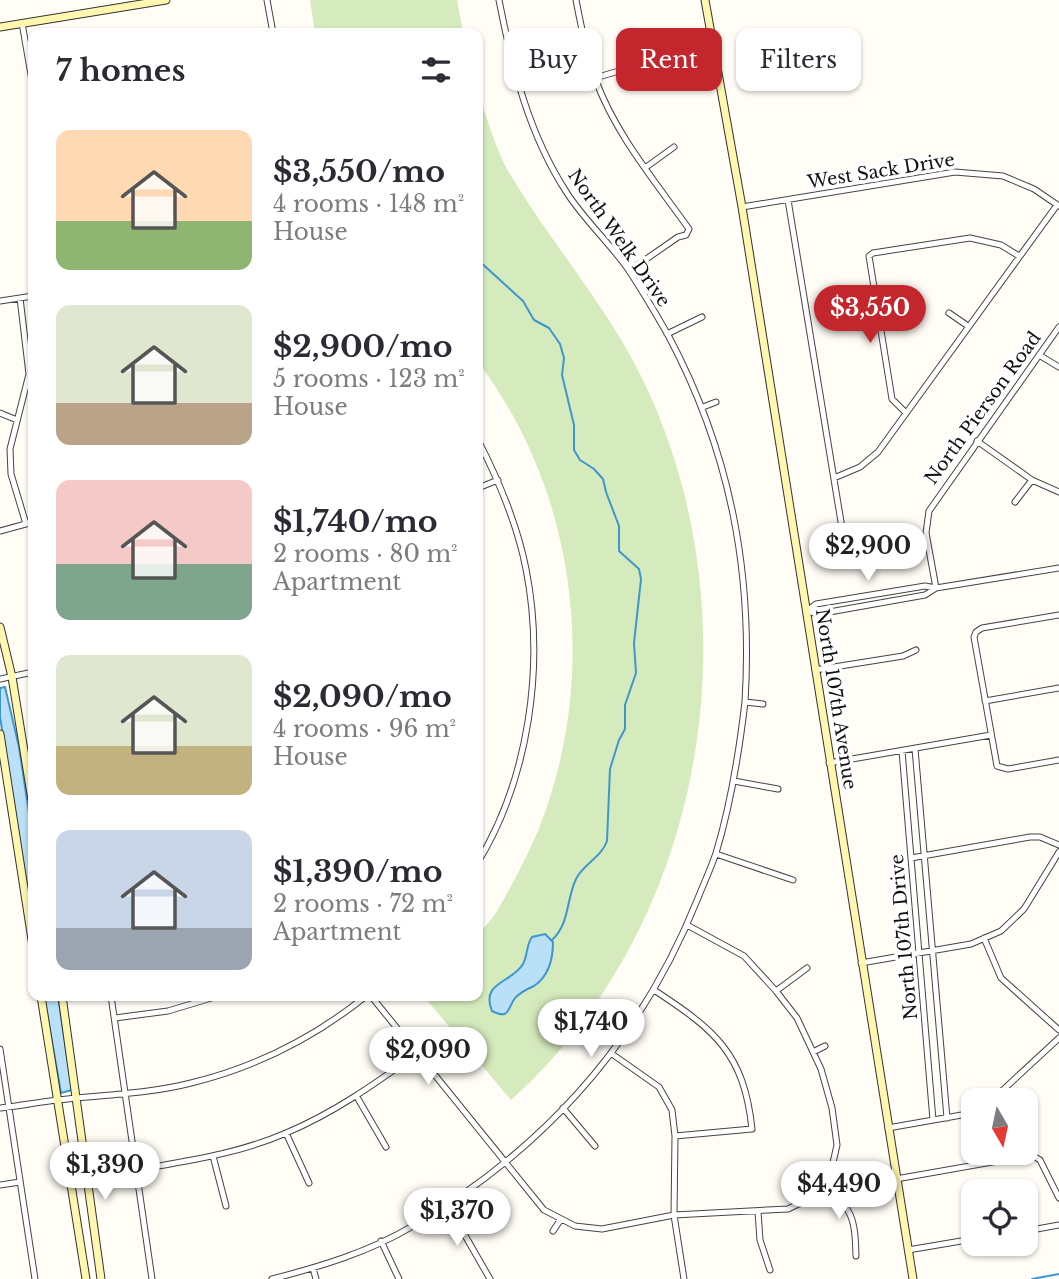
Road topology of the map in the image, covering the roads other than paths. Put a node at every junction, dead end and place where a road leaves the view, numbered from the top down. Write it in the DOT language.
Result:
graph roads {
  1 [pos="166,0"];
  2 [pos="267,0"];
  3 [pos="499,0"];
  4 [pos="576,0"];
  5 [pos="705,0"];
  6 [pos="22,23"];
  7 [pos="0,27"];
  8 [pos="270,28"];
  9 [pos="583,28"];
  10 [pos="28,52"];
  11 [pos="601,91"];
  12 [pos="674,147"];
  13 [pos="645,168"];
  14 [pos="788,200"];
  15 [pos="1058,206"];
  16 [pos="742,207"];
  17 [pos="1019,256"];
  18 [pos="629,271"];
  19 [pos="28,297"];
  20 [pos="20,298"];
  21 [pos="0,301"];
  22 [pos="949,313"];
  23 [pos="702,317"];
  24 [pos="968,326"];
  25 [pos="1059,327"];
  26 [pos="667,334"];
  27 [pos="28,353"];
  28 [pos="1038,355"];
  29 [pos="1059,367"];
  30 [pos="28,384"];
  31 [pos="716,402"];
  32 [pos="703,407"];
  33 [pos="0,413"];
  34 [pos="906,413"];
  35 [pos="17,420"];
  36 [pos="977,441"];
  37 [pos="483,450"];
  38 [pos="834,478"];
  39 [pos="498,480"];
  40 [pos="1032,480"];
  41 [pos="483,486"];
  42 [pos="1059,492"];
  43 [pos="1015,502"];
  44 [pos="26,524"];
  45 [pos="0,531"];
  46 [pos="844,540"];
  47 [pos="1059,568"];
  48 [pos="936,589"];
  49 [pos="807,611"];
  50 [pos="1059,615"];
  51 [pos="0,627"];
  52 [pos="916,650"];
  53 [pos="815,670"];
  54 [pos="28,672"];
  55 [pos="12,677"];
  56 [pos="0,679"];
  57 [pos="1059,688"];
  58 [pos="985,701"];
  59 [pos="745,702"];
  60 [pos="763,704"];
  61 [pos="0,734"];
  62 [pos="991,735"];
  63 [pos="915,749"];
  64 [pos="902,751"];
  65 [pos="1059,760"];
  66 [pos="829,763"];
  67 [pos="28,771"];
  68 [pos="734,781"];
  69 [pos="778,789"];
  70 [pos="1059,845"];
  71 [pos="483,852"];
  72 [pos="1059,852"];
  73 [pos="716,854"];
  74 [pos="924,855"];
  75 [pos="911,858"];
  76 [pos="793,880"];
  77 [pos="28,914"];
  78 [pos="1002,917"];
  79 [pos="687,925"];
  80 [pos="1006,926"];
  81 [pos="984,939"];
  82 [pos="932,951"];
  83 [pos="920,953"];
  84 [pos="862,963"];
  85 [pos="807,968"];
  86 [pos="654,990"];
  87 [pos="776,990"];
  88 [pos="42,1001"];
  89 [pos="63,1001"];
  90 [pos="112,1001"];
  91 [pos="202,1001"];
  92 [pos="361,1001"];
  93 [pos="372,1001"];
  94 [pos="115,1018"];
  95 [pos="1059,1030"];
  96 [pos="1059,1038"];
  97 [pos="825,1046"];
  98 [pos="0,1049"];
  99 [pos="813,1052"];
  100 [pos="418,1053"];
  101 [pos="612,1054"];
  102 [pos="1005,1088"];
  103 [pos="125,1093"];
  104 [pos="357,1097"];
  105 [pos="78,1098"];
  106 [pos="56,1100"];
  107 [pos="9,1107"];
  108 [pos="0,1108"];
  109 [pos="563,1108"];
  110 [pos="961,1115"];
  111 [pos="947,1118"];
  112 [pos="933,1120"];
  113 [pos="888,1128"];
  114 [pos="286,1133"];
  115 [pos="675,1136"];
  116 [pos="595,1146"];
  117 [pos="386,1147"];
  118 [pos="213,1156"];
  119 [pos="506,1161"];
  120 [pos="136,1170"];
  121 [pos="896,1179"];
  122 [pos="20,1182"];
  123 [pos="309,1183"];
  124 [pos="0,1185"];
  125 [pos="823,1185"];
  126 [pos="1059,1198"];
  127 [pos="447,1203"];
  128 [pos="226,1206"];
  129 [pos="758,1212"];
  130 [pos="674,1215"];
  131 [pos="561,1219"];
  132 [pos="1059,1225"];
  133 [pos="1038,1228"];
  134 [pos="553,1231"];
  135 [pos="381,1241"];
  136 [pos="961,1241"];
  137 [pos="908,1250"];
  138 [pos="856,1256"];
  139 [pos="313,1268"];
  140 [pos="771,1270"];
  141 [pos="35,1279"];
  142 [pos="86,1279"];
  143 [pos="101,1279"];
  144 [pos="152,1279"];
  145 [pos="272,1279"];
  146 [pos="316,1279"];
  147 [pos="399,1279"];
  148 [pos="490,1279"];
  149 [pos="684,1279"];
  150 [pos="913,1279"];
  1 -- 6 [label="main road"];
  2 -- 8 [label="street"];
  3 -- 18 [label="street, North Welk Drive"];
  4 -- 9 [label="street"];
  5 -- 16 [label="main road, North 107th Avenue"];
  6 -- 7 [label="main road"];
  6 -- 10 [label="street"];
  11 -- 13 [label="street"];
  12 -- 13 [label="street"];
  13 -- 18 [label="street"];
  14 -- 15 [label="street, West Sack Drive"];
  14 -- 16 [label="street, West Sack Drive"];
  14 -- 38 [label="street"];
  15 -- 17 [label="street"];
  16 -- 49 [label="main road, North 107th Avenue"];
  17 -- 24 [label="street"];
  17 -- 34 [label="street"];
  18 -- 26 [label="street, North Welk Drive"];
  19 -- 20 [label="street"];
  20 -- 21 [label="street"];
  20 -- 27 [label="street"];
  22 -- 24 [label="street"];
  23 -- 26 [label="street"];
  24 -- 34 [label="street"];
  25 -- 28 [label="street, North Pierson Road"];
  26 -- 32 [label="street, North Welk Drive"];
  28 -- 29 [label="street"];
  28 -- 36 [label="street, North Pierson Road"];
  30 -- 35 [label="street"];
  31 -- 32 [label="street"];
  32 -- 59 [label="street, North Welk Drive"];
  33 -- 35 [label="street"];
  34 -- 38 [label="street"];
  35 -- 44 [label="street"];
  36 -- 40 [label="street"];
  36 -- 48 [label="street, North Pierson Road"];
  37 -- 39 [label="street"];
  38 -- 46 [label="street"];
  39 -- 41 [label="street"];
  39 -- 71 [label="street"];
  40 -- 42 [label="street"];
  40 -- 43 [label="street"];
  44 -- 45 [label="street"];
  47 -- 48 [label="street"];
  48 -- 49 [label="street"];
  49 -- 53 [label="main road, North 107th Avenue"];
  50 -- 58 [label="street"];
  51 -- 55 [label="main road"];
  52 -- 53 [label="street"];
  53 -- 66 [label="main road, North 107th Avenue"];
  54 -- 55 [label="street"];
  55 -- 56 [label="street"];
  55 -- 67 [label="main road"];
  57 -- 58 [label="street"];
  58 -- 62 [label="street"];
  59 -- 60 [label="street"];
  59 -- 68 [label="street, North Welk Drive"];
  61 -- 77 [label="main road"];
  62 -- 63 [label="street"];
  62 -- 65 [label="street"];
  63 -- 64 [label="street"];
  63 -- 74 [label="street, North 107th Drive"];
  64 -- 66 [label="street"];
  64 -- 75 [label="street, North 107th Drive"];
  66 -- 84 [label="main road, North 107th Avenue"];
  68 -- 69 [label="street"];
  68 -- 73 [label="street, North Welk Drive"];
  70 -- 74 [label="street"];
  72 -- 80 [label="street"];
  73 -- 76 [label="street"];
  73 -- 79 [label="street, North Welk Drive"];
  74 -- 75 [label="street"];
  74 -- 82 [label="street, North 107th Drive"];
  75 -- 83 [label="street, North 107th Drive"];
  78 -- 80 [label="street"];
  79 -- 86 [label="street, North Welk Drive"];
  79 -- 87 [label="street"];
  80 -- 81 [label="street"];
  81 -- 82 [label="street"];
  81 -- 95 [label="street"];
  82 -- 83 [label="street"];
  82 -- 111 [label="street, North 107th Drive"];
  83 -- 84 [label="street"];
  83 -- 112 [label="street, North 107th Drive"];
  84 -- 113 [label="main road, North 107th Avenue"];
  85 -- 87 [label="street"];
  86 -- 101 [label="street, North Welk Drive"];
  86 -- 115 [label="street"];
  87 -- 99 [label="street"];
  88 -- 106 [label="main road"];
  89 -- 105 [label="main road"];
  90 -- 94 [label="street"];
  91 -- 94 [label="street"];
  92 -- 103 [label="street"];
  93 -- 100 [label="street"];
  94 -- 103 [label="street"];
  96 -- 102 [label="street"];
  97 -- 99 [label="street"];
  98 -- 107 [label="street"];
  99 -- 125 [label="street"];
  100 -- 104 [label="street"];
  100 -- 119 [label="street"];
  101 -- 109 [label="street, North Welk Drive"];
  101 -- 115 [label="street"];
  103 -- 105 [label="street"];
  103 -- 120 [label="street"];
  104 -- 114 [label="street"];
  104 -- 117 [label="street"];
  105 -- 106 [label="street"];
  105 -- 143 [label="main road"];
  106 -- 107 [label="street"];
  106 -- 142 [label="main road"];
  107 -- 108 [label="street"];
  107 -- 122 [label="street"];
  109 -- 116 [label="street"];
  109 -- 119 [label="street, North Welk Drive"];
  110 -- 111 [label="street"];
  111 -- 112 [label="street"];
  112 -- 113 [label="street"];
  113 -- 121 [label="main road, North 107th Avenue"];
  114 -- 118 [label="street"];
  114 -- 123 [label="street"];
  115 -- 130 [label="street"];
  118 -- 120 [label="street"];
  118 -- 128 [label="street"];
  119 -- 127 [label="street, North Welk Drive"];
  119 -- 131 [label="street"];
  120 -- 144 [label="street"];
  121 -- 126 [label="street"];
  121 -- 137 [label="main road, North 107th Avenue"];
  122 -- 124 [label="street"];
  122 -- 141 [label="street"];
  125 -- 129 [label="street"];
  125 -- 138 [label="street"];
  127 -- 135 [label="street, North Welk Drive"];
  127 -- 148 [label="street"];
  129 -- 130 [label="street"];
  129 -- 140 [label="street"];
  130 -- 131 [label="street"];
  130 -- 149 [label="street"];
  131 -- 134 [label="street"];
  132 -- 133 [label="street"];
  135 -- 139 [label="street, North Welk Drive"];
  135 -- 147 [label="street"];
  136 -- 137 [label="street"];
  137 -- 150 [label="main road, North 107th Avenue"];
  139 -- 145 [label="street, North Welk Drive"];
  139 -- 146 [label="street"];
}
